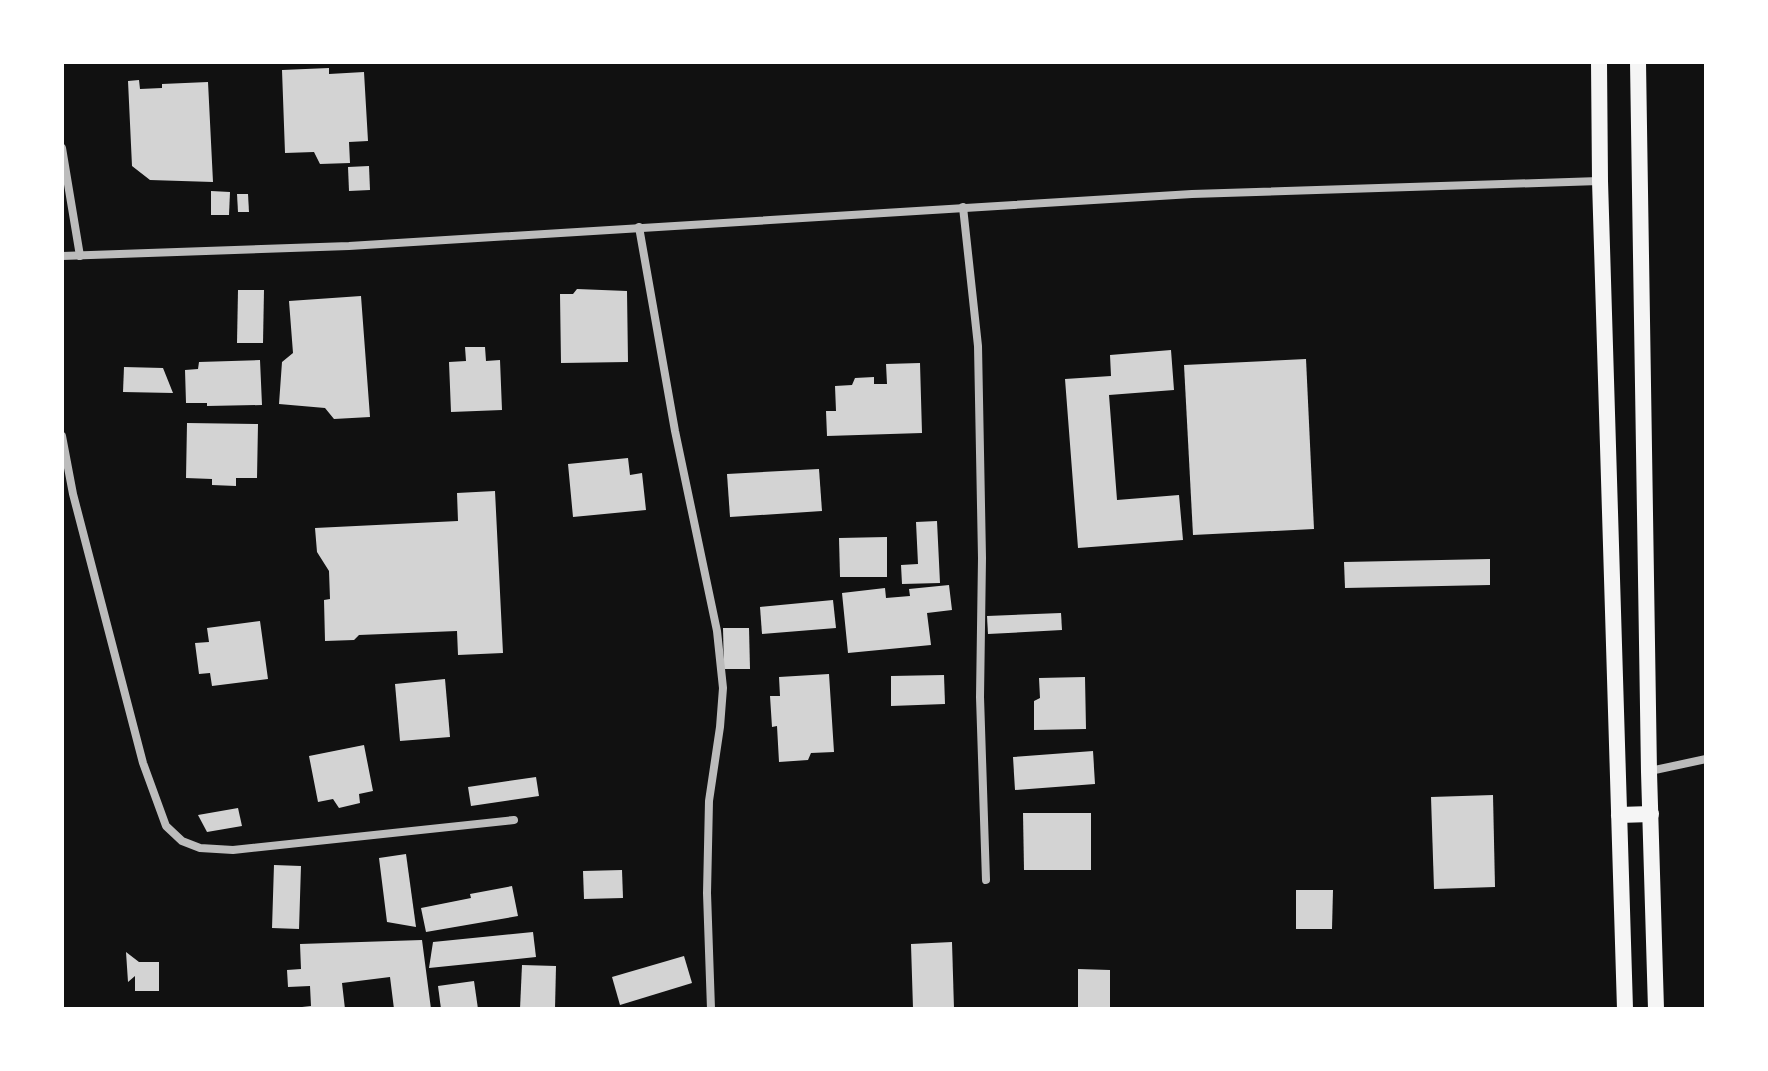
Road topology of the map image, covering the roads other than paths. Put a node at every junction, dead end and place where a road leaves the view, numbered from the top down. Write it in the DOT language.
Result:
graph roads {
  1 [pos="1599,62"];
  2 [pos="1638,62"];
  3 [pos="62,148"];
  4 [pos="1600,181"];
  5 [pos="963,207"];
  6 [pos="639,227"];
  7 [pos="62,256"];
  8 [pos="80,256"];
  9 [pos="62,436"];
  10 [pos="1706,759"];
  11 [pos="1649,772"];
  12 [pos="1651,814"];
  13 [pos="1619,815"];
  14 [pos="514,820"];
  15 [pos="986,880"];
  16 [pos="711,1009"];
  17 [pos="1625,1009"];
  18 [pos="1656,1009"];
  1 -- 4 [label="main road"];
  2 -- 11 [label="main road"];
  3 -- 8 [label="street"];
  4 -- 5 [label="street"];
  4 -- 13 [label="main road"];
  5 -- 6 [label="street"];
  5 -- 15 [label="street"];
  6 -- 8 [label="street"];
  6 -- 16 [label="street"];
  7 -- 8 [label="street"];
  9 -- 14 [label="street"];
  10 -- 11 [label="street"];
  11 -- 12 [label="main road"];
  12 -- 13 [label="main road"];
  12 -- 18 [label="main road"];
  13 -- 17 [label="main road"];
}
